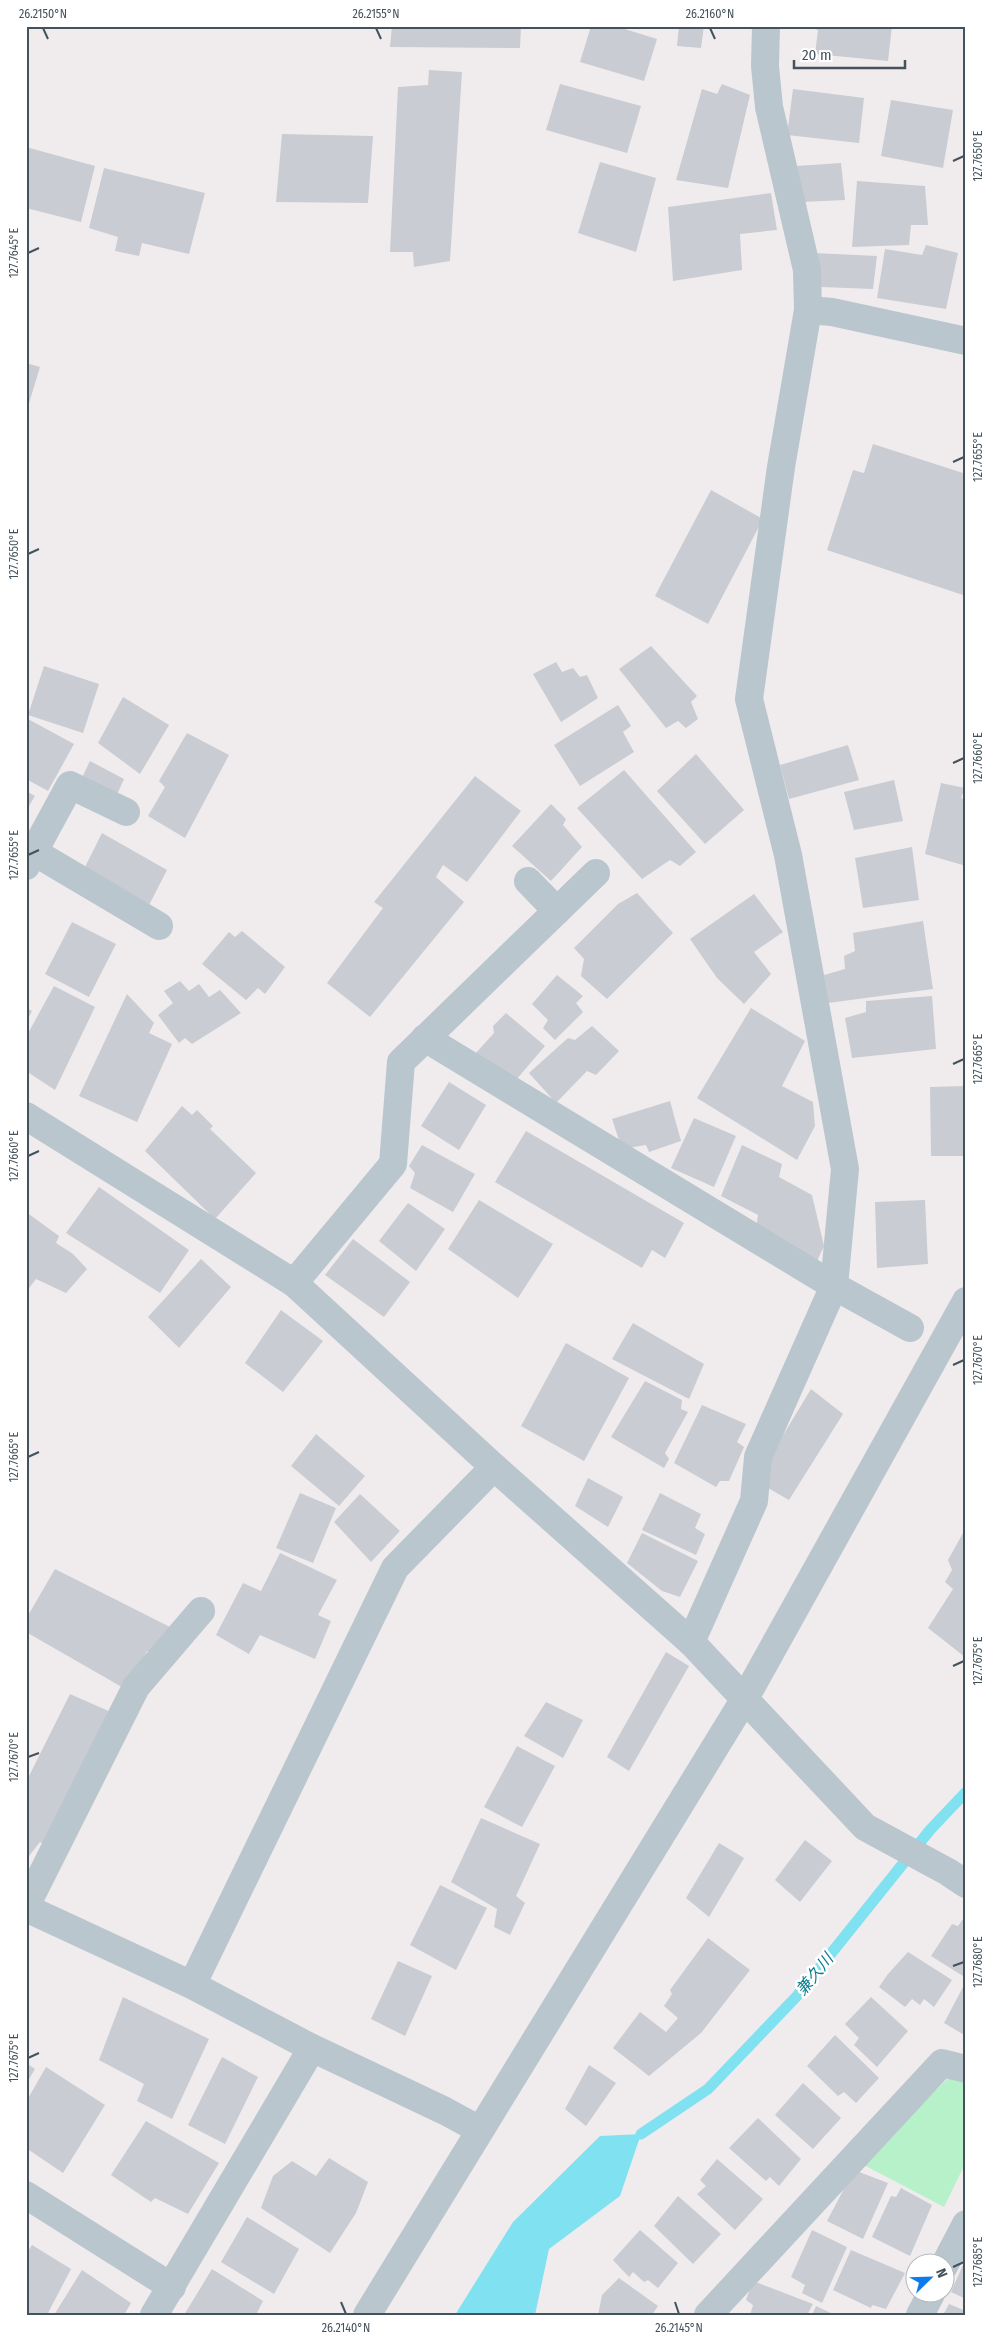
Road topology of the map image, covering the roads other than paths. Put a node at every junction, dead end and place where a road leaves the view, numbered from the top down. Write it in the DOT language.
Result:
graph roads {
  1 [pos="766,26"];
  2 [pos="808,310"];
  3 [pos="966,341"];
  4 [pos="126,812"];
  5 [pos="30,859"];
  6 [pos="596,873"];
  7 [pos="528,880"];
  8 [pos="557,911"];
  9 [pos="159,926"];
  10 [pos="425,1038"];
  11 [pos="26,1116"];
  12 [pos="294,1283"];
  13 [pos="834,1286"];
  14 [pos="966,1301"];
  15 [pos="910,1328"];
  16 [pos="494,1467"];
  17 [pos="200,1611"];
  18 [pos="691,1642"];
  19 [pos="744,1700"];
  20 [pos="966,1884"];
  21 [pos="26,1907"];
  22 [pos="192,1985"];
  23 [pos="312,2048"];
  24 [pos="966,2069"];
  25 [pos="480,2130"];
  26 [pos="26,2195"];
  27 [pos="966,2224"];
  28 [pos="950,2254"];
  29 [pos="172,2287"];
  30 [pos="154,2315"];
  31 [pos="367,2315"];
  32 [pos="708,2315"];
  1 -- 2 [label="street"];
  2 -- 3 [label="street"];
  2 -- 13 [label="street"];
  4 -- 5 [label="street"];
  5 -- 9 [label="street"];
  6 -- 8 [label="street"];
  7 -- 8 [label="street"];
  8 -- 10 [label="street"];
  10 -- 12 [label="street"];
  10 -- 13 [label="street"];
  11 -- 12 [label="street"];
  12 -- 16 [label="street"];
  13 -- 15 [label="street"];
  13 -- 18 [label="street"];
  14 -- 19 [label="street"];
  16 -- 18 [label="street"];
  16 -- 22 [label="street"];
  17 -- 21 [label="street"];
  18 -- 19 [label="street"];
  19 -- 20 [label="street"];
  19 -- 25 [label="street"];
  21 -- 22 [label="street"];
  22 -- 23 [label="street"];
  23 -- 25 [label="street"];
  23 -- 29 [label="street"];
  24 -- 32 [label="street"];
  25 -- 31 [label="street"];
  26 -- 29 [label="street"];
  27 -- 28 [label="street"];
  29 -- 30 [label="street"];
}
